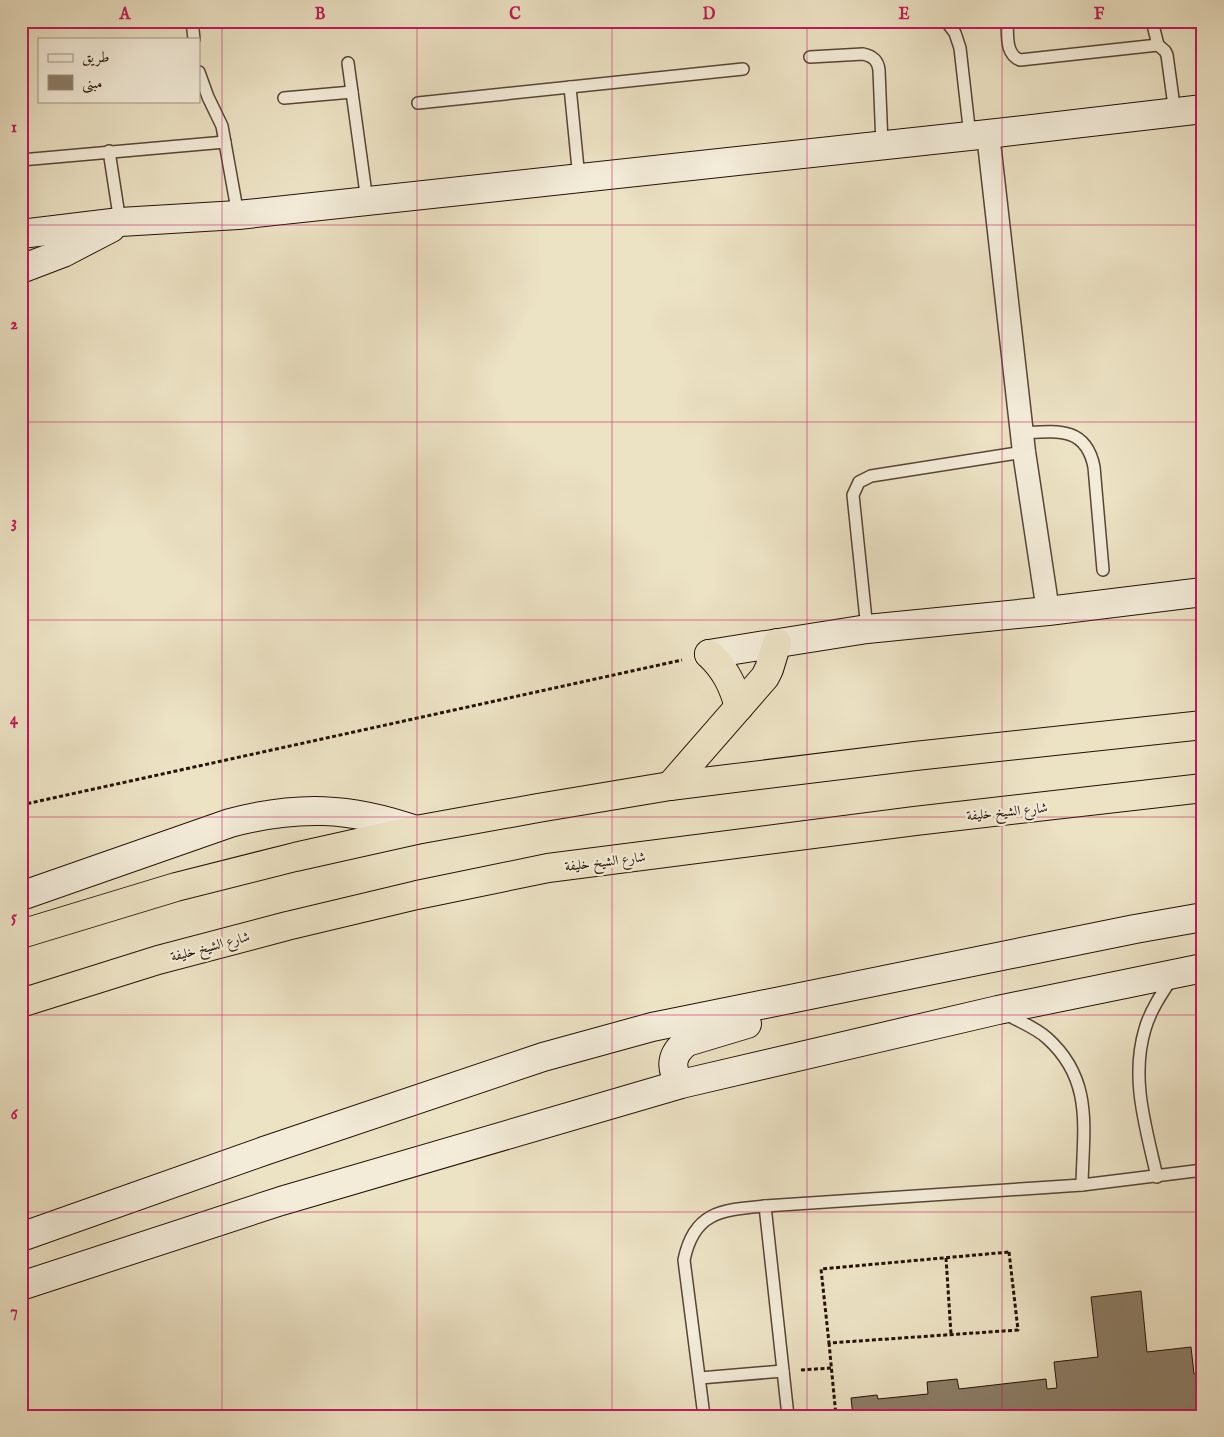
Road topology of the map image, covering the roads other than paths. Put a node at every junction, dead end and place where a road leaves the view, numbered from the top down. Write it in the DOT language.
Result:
graph roads {
  1 [pos="192,21"];
  2 [pos="946,21"];
  3 [pos="1007,21"];
  4 [pos="1152,21"];
  5 [pos="194,38"];
  6 [pos="1158,45"];
  7 [pos="810,57"];
  8 [pos="348,63"];
  9 [pos="743,69"];
  10 [pos="200,75"];
  11 [pos="570,87"];
  12 [pos="352,92"];
  13 [pos="284,98"];
  14 [pos="418,103"];
  15 [pos="1203,110"];
  16 [pos="1175,112"];
  17 [pos="979,135"];
  18 [pos="225,142"];
  19 [pos="882,146"];
  20 [pos="109,151"];
  21 [pos="21,160"];
  22 [pos="579,179"];
  23 [pos="367,202"];
  24 [pos="238,216"];
  25 [pos="120,222"];
  26 [pos="21,234"];
  27 [pos="21,269"];
  28 [pos="1023,442"];
  29 [pos="1103,570"];
  30 [pos="1203,592"];
  31 [pos="1048,611"];
  32 [pos="867,629"];
  33 [pos="777,643"];
  34 [pos="709,654"];
  35 [pos="739,707"];
  36 [pos="1203,725"];
  37 [pos="670,786"];
  38 [pos="1203,788"];
  39 [pos="416,830"];
  40 [pos="21,896"];
  41 [pos="1203,917"];
  42 [pos="21,934"];
  43 [pos="1203,968"];
  44 [pos="1174,974"];
  45 [pos="822,992"];
  46 [pos="21,1004"];
  47 [pos="998,1010"];
  48 [pos="681,1084"];
  49 [pos="1203,1170"];
  50 [pos="1157,1176"];
  51 [pos="1082,1185"];
  52 [pos="765,1206"];
  53 [pos="21,1237"];
  54 [pos="21,1286"];
  55 [pos="783,1371"];
  56 [pos="700,1378"];
  57 [pos="704,1416"];
  58 [pos="788,1416"];
  1 -- 5 [label="lane"];
  2 -- 17 [label="lane"];
  3 -- 6 [label="lane"];
  4 -- 6 [label="lane"];
  6 -- 16 [label="lane"];
  7 -- 19 [label="lane"];
  8 -- 12 [label="lane"];
  9 -- 11 [label="lane"];
  10 -- 18 [label="lane"];
  11 -- 14 [label="lane"];
  11 -- 22 [label="lane"];
  12 -- 13 [label="lane"];
  12 -- 23 [label="lane"];
  15 -- 16 [label="street"];
  16 -- 17 [label="street"];
  17 -- 19 [label="street"];
  17 -- 28 [label="street"];
  18 -- 20 [label="lane"];
  18 -- 24 [label="lane"];
  19 -- 22 [label="street"];
  20 -- 21 [label="lane"];
  20 -- 25 [label="lane"];
  22 -- 23 [label="street"];
  23 -- 24 [label="street"];
  24 -- 25 [label="street"];
  25 -- 26 [label="street"];
  25 -- 27 [label="street"];
  28 -- 29 [label="lane"];
  28 -- 31 [label="street"];
  28 -- 32 [label="lane"];
  30 -- 31 [label="street"];
  31 -- 32 [label="street"];
  32 -- 33 [label="street"];
  33 -- 34 [label="street"];
  33 -- 35 [label="highway"];
  34 -- 35 [label="highway"];
  35 -- 37 [label="highway"];
  36 -- 37 [label="highway"];
  37 -- 39 [label="highway"];
  38 -- 46 [label="highway, شارع الشيخ خليفة"];
  39 -- 40 [label="street"];
  39 -- 42 [label="highway"];
  41 -- 45 [label="street"];
  43 -- 44 [label="street"];
  44 -- 47 [label="street"];
  44 -- 50 [label="lane"];
  45 -- 48 [label="street"];
  45 -- 53 [label="street"];
  47 -- 48 [label="street"];
  47 -- 51 [label="lane"];
  48 -- 54 [label="street"];
  49 -- 50 [label="lane"];
  50 -- 51 [label="lane"];
  51 -- 52 [label="lane"];
  52 -- 55 [label="lane"];
  52 -- 56 [label="lane"];
  55 -- 56 [label="lane"];
  55 -- 58 [label="lane"];
  56 -- 57 [label="lane"];
}
